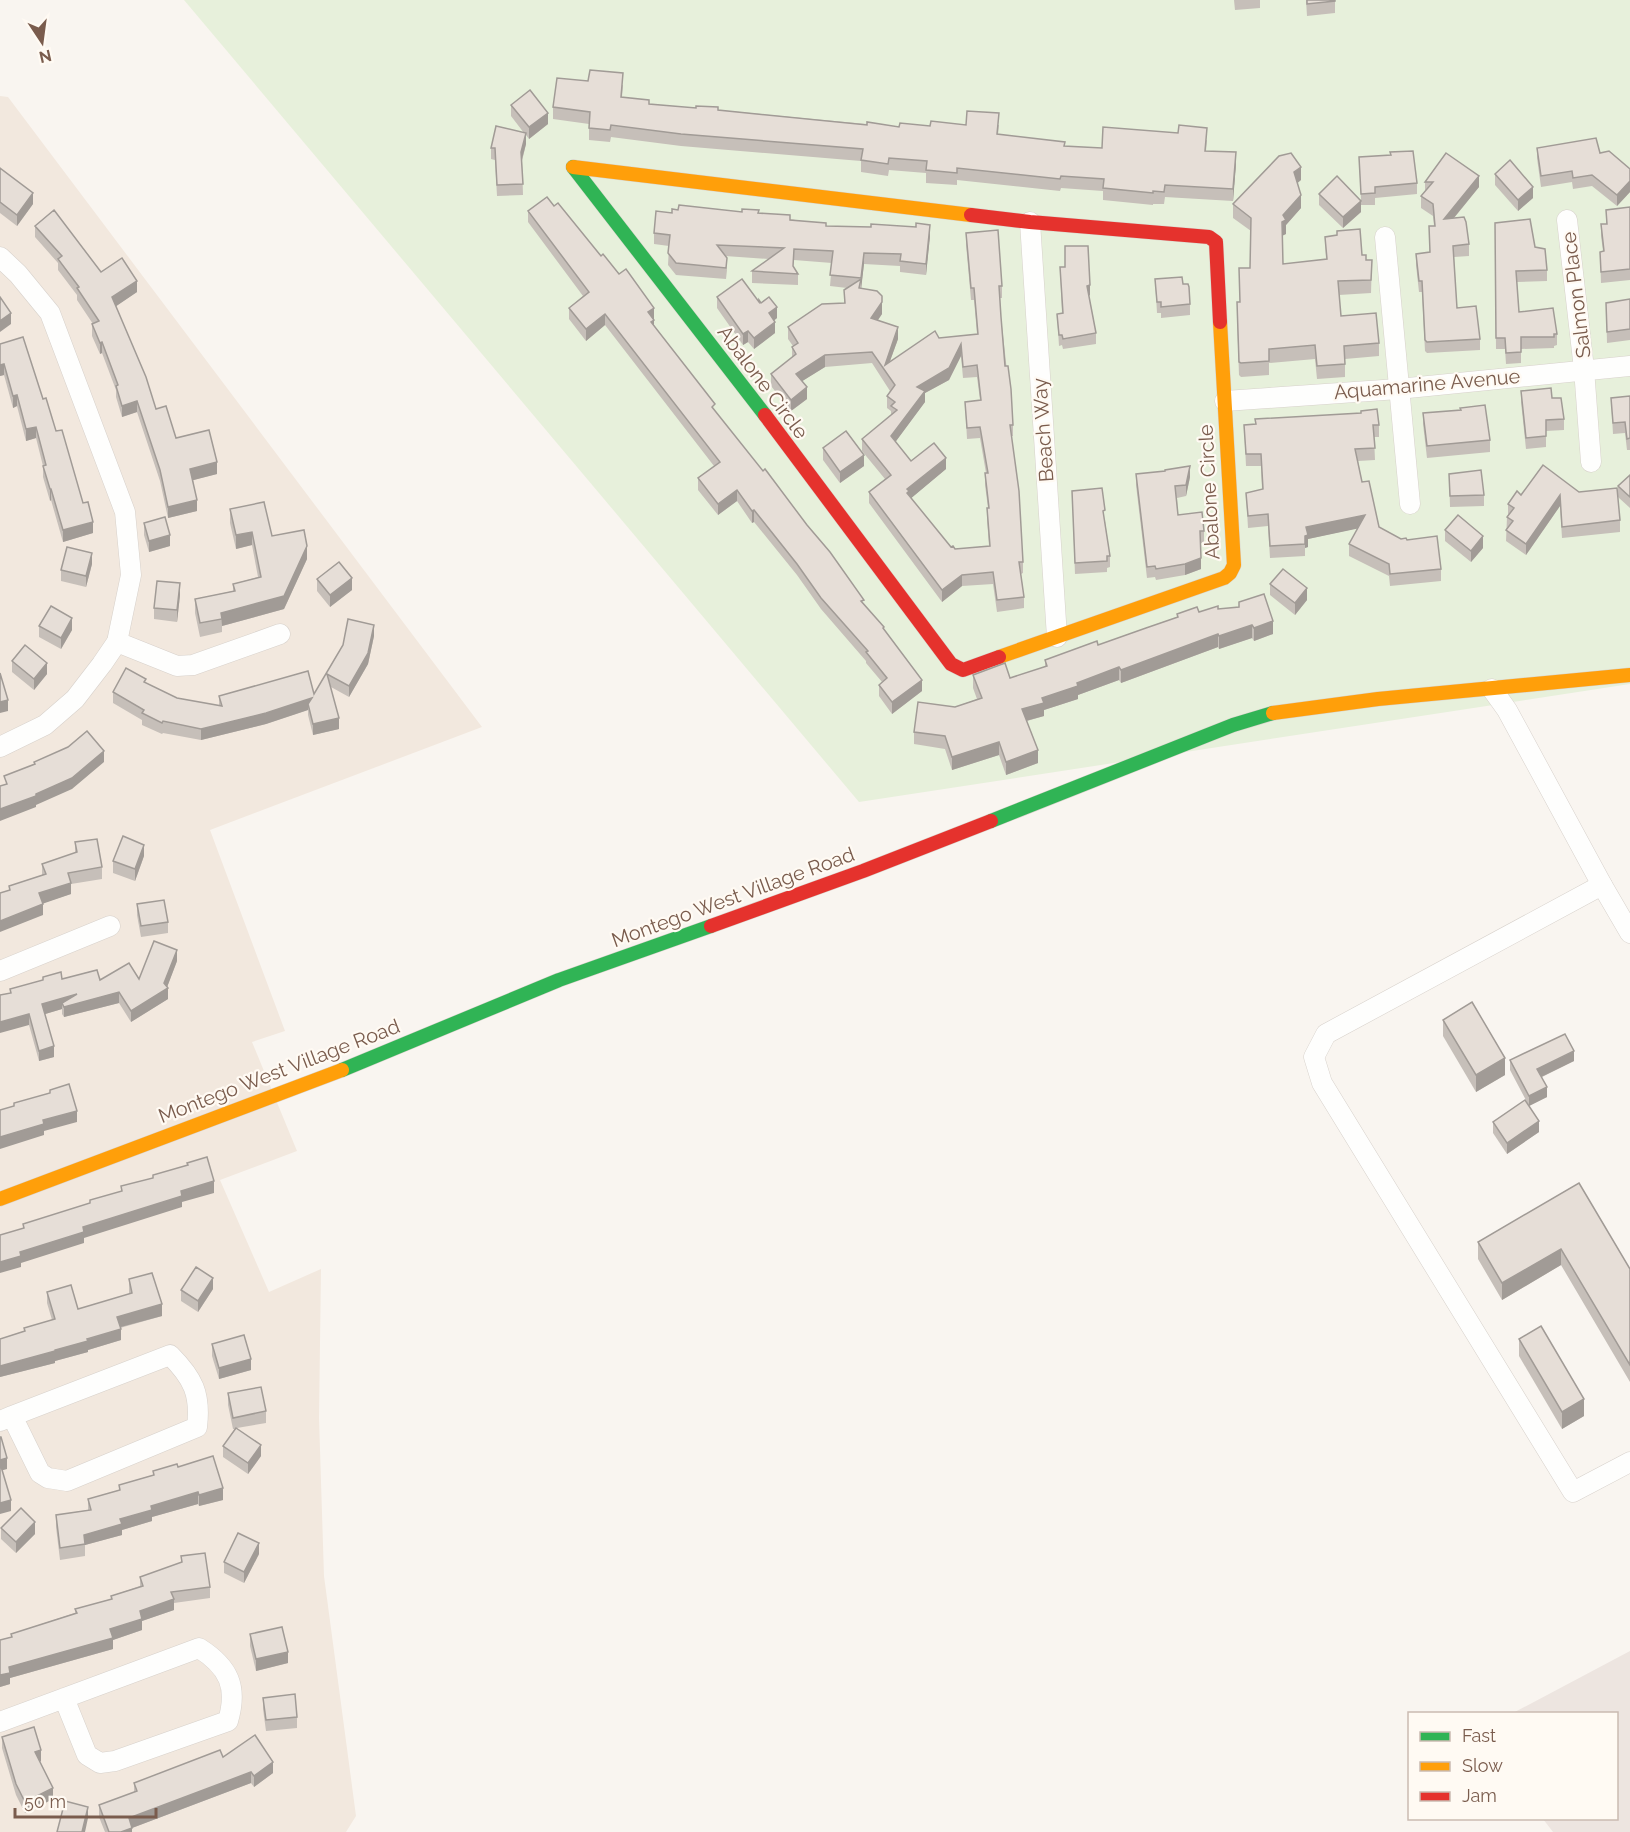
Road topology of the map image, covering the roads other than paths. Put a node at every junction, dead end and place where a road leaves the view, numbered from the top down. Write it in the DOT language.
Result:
graph roads {
  1 [pos="1567,220"];
  2 [pos="1030,222"];
  3 [pos="1386,237"];
  4 [pos="0,257"];
  5 [pos="1630,366"];
  6 [pos="1584,369"];
  7 [pos="1398,389"];
  8 [pos="1225,401"];
  9 [pos="1591,462"];
  10 [pos="1410,504"];
  11 [pos="280,634"];
  12 [pos="1057,637"];
  13 [pos="117,642"];
  14 [pos="1630,675"];
  15 [pos="1492,689"];
  16 [pos="0,747"];
  17 [pos="1602,885"];
  18 [pos="110,926"];
  19 [pos="1630,933"];
  20 [pos="0,971"];
  21 [pos="0,1199"];
  22 [pos="6,1418"];
  23 [pos="1630,1462"];
  24 [pos="64,1698"];
  25 [pos="0,1722"];
  1 -- 6 [label="street, Salmon Place"];
  2 -- 8 [label="street, Abalone Circle"];
  2 -- 12 [label="street, Beach Way"];
  2 -- 12 [label="street, Abalone Circle"];
  3 -- 7 [label="street"];
  4 -- 13 [label="street"];
  5 -- 6 [label="street, Aquamarine Avenue"];
  6 -- 7 [label="street, Aquamarine Avenue"];
  6 -- 9 [label="street, Salmon Place"];
  7 -- 8 [label="street, Aquamarine Avenue"];
  7 -- 10 [label="street"];
  8 -- 12 [label="street, Abalone Circle"];
  11 -- 13 [label="street"];
  13 -- 16 [label="street"];
  14 -- 15 [label="street, Montego West Village Road"];
  15 -- 17 [label="street"];
  15 -- 21 [label="street, Montego West Village Road"];
  17 -- 19 [label="street"];
  17 -- 23 [label="street"];
  18 -- 20 [label="street"];
  22 -- 22 [label="street"];
  24 -- 24 [label="street"];
  24 -- 25 [label="street"];
}
